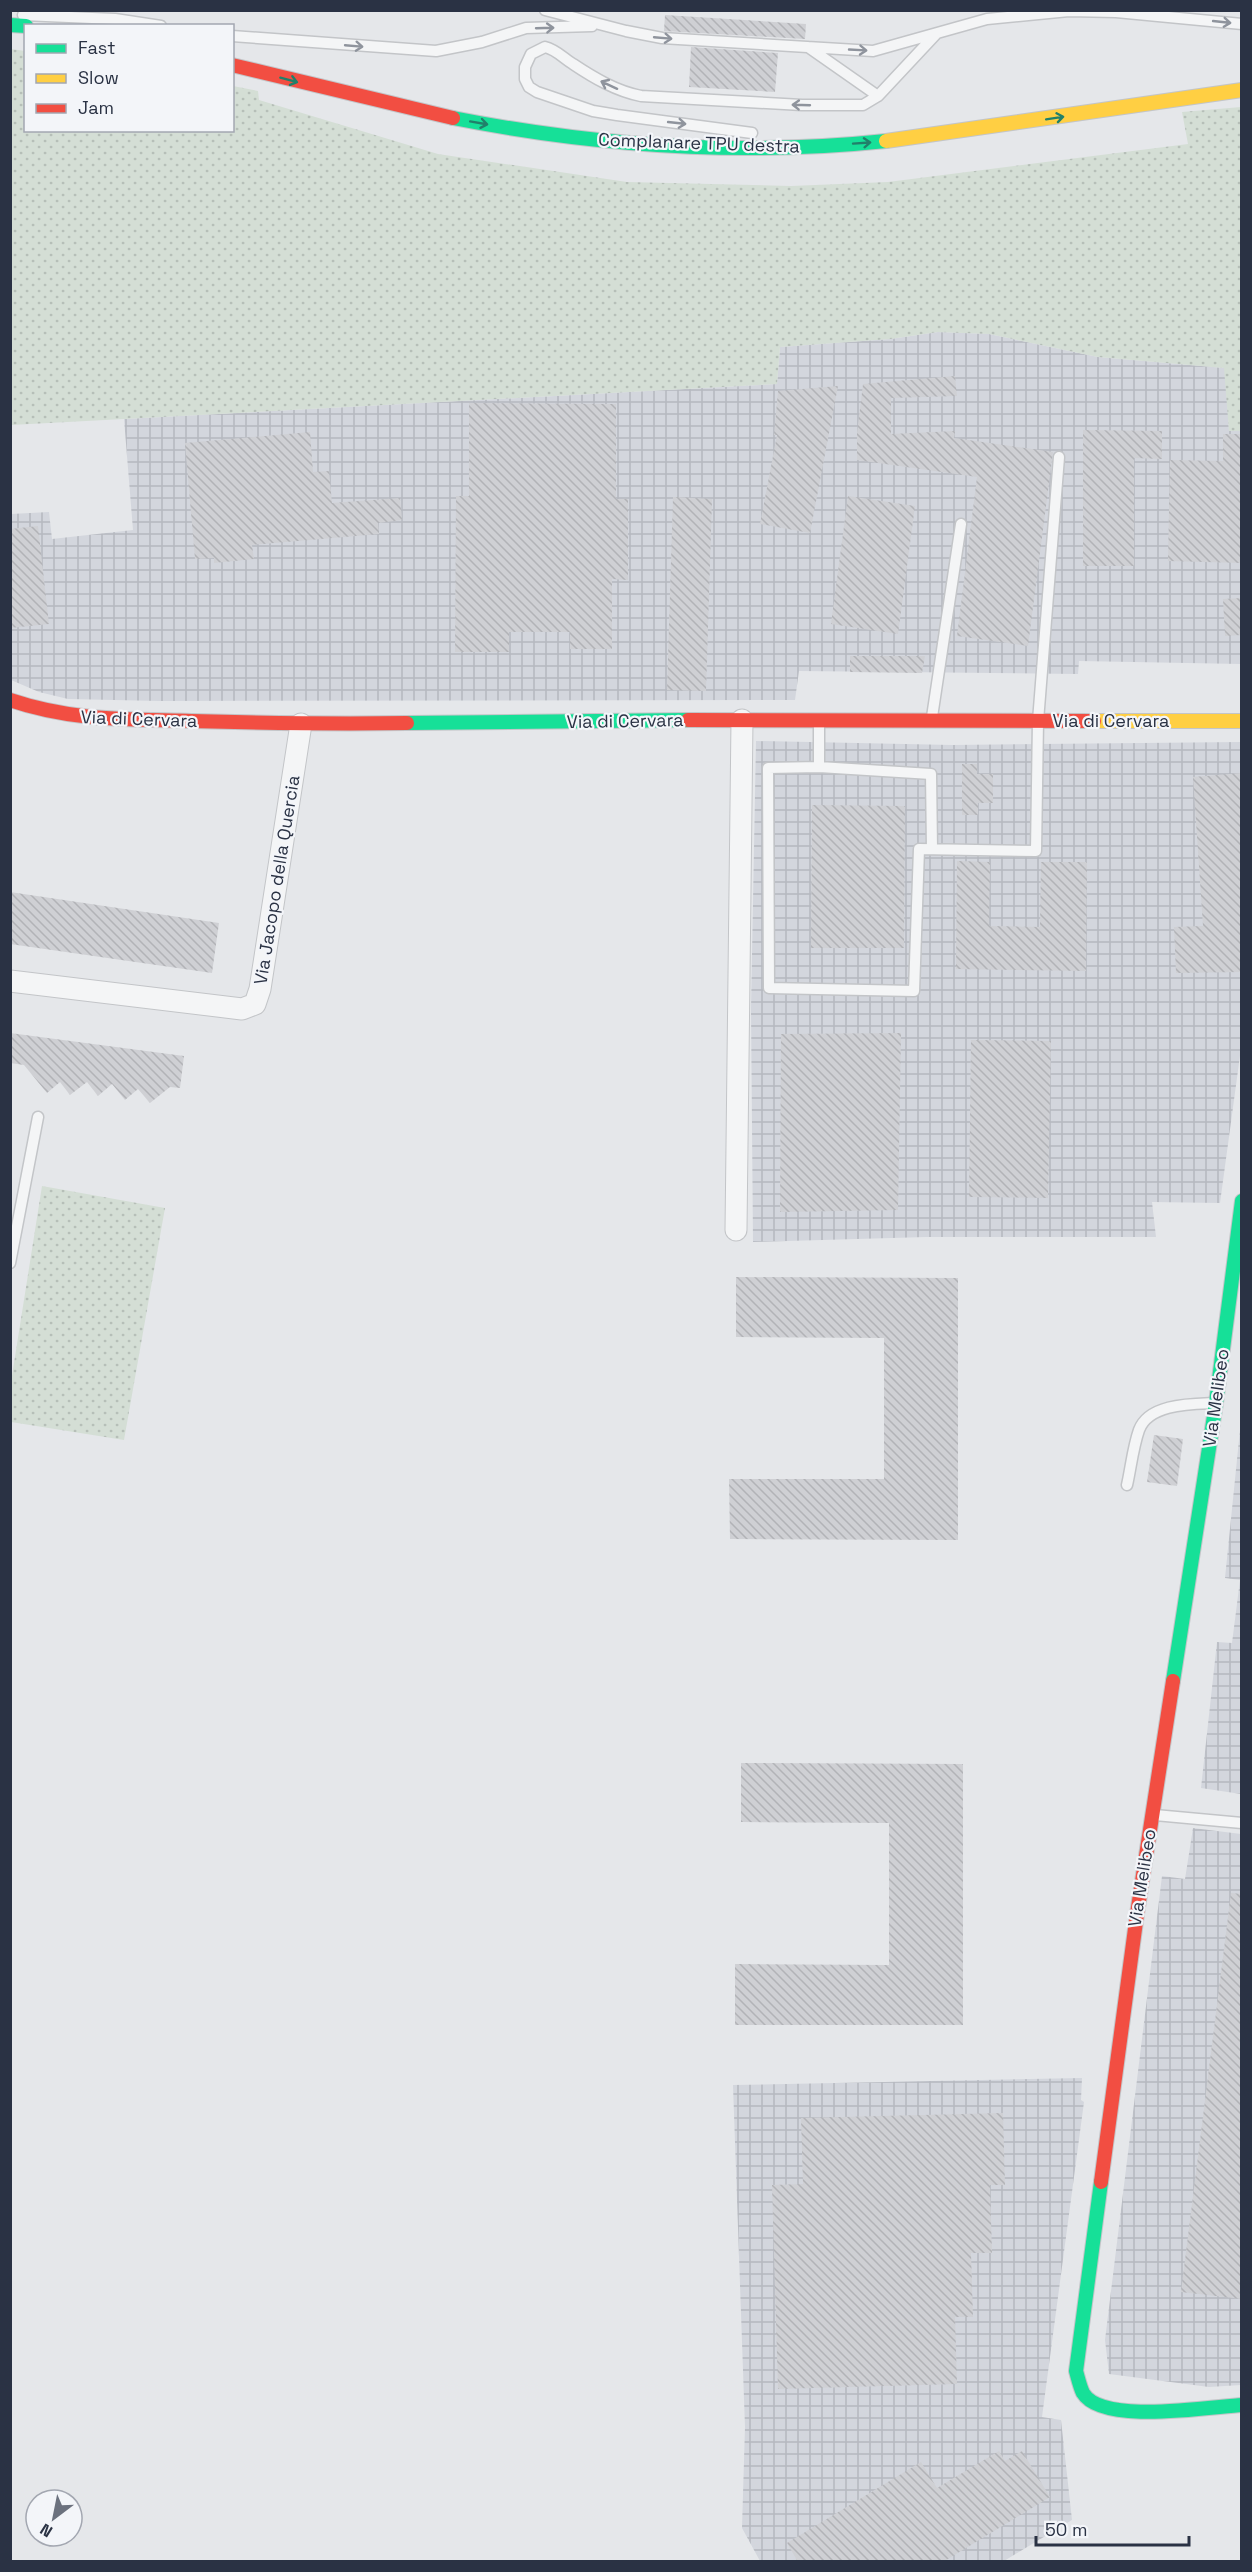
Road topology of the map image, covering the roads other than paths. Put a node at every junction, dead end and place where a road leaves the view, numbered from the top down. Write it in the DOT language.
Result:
graph roads {
  1 [pos="545,10"];
  2 [pos="10,16"];
  3 [pos="150,24"];
  4 [pos="1242,24"];
  5 [pos="605,26"];
  6 [pos="936,34"];
  7 [pos="234,36"];
  8 [pos="807,47"];
  9 [pos="234,65"];
  10 [pos="1242,90"];
  11 [pos="878,96"];
  12 [pos="834,145"];
  13 [pos="1059,457"];
  14 [pos="961,524"];
  15 [pos="10,700"];
  16 [pos="742,720"];
  17 [pos="819,720"];
  18 [pos="931,720"];
  19 [pos="1038,721"];
  20 [pos="1242,721"];
  21 [pos="301,724"];
  22 [pos="819,767"];
  23 [pos="932,849"];
  24 [pos="10,981"];
  25 [pos="38,1117"];
  26 [pos="1242,1201"];
  27 [pos="736,1230"];
  28 [pos="10,1263"];
  29 [pos="1216,1403"];
  30 [pos="1127,1485"];
  31 [pos="1152,1815"];
  32 [pos="1242,1823"];
  33 [pos="1242,2405"];
  1 -- 5 [label="lane"];
  2 -- 3 [label="lane"];
  6 -- 4 [label="lane, one-way"];
  7 -- 5 [label="lane, one-way"];
  5 -- 8 [label="lane, one-way"];
  8 -- 6 [label="lane, one-way"];
  6 -- 11 [label="lane"];
  8 -- 11 [label="lane"];
  9 -- 12 [label="main road, Complanare TPU destra, one-way"];
  12 -- 10 [label="main road, Complanare TPU destra, one-way"];
  11 -- 12 [label="lane, one-way"];
  13 -- 19 [label="lane"];
  14 -- 18 [label="lane"];
  15 -- 21 [label="main road, Via di Cervara"];
  16 -- 17 [label="main road, Via di Cervara"];
  16 -- 21 [label="main road, Via di Cervara"];
  16 -- 27 [label="street"];
  17 -- 18 [label="main road, Via di Cervara"];
  17 -- 22 [label="lane"];
  18 -- 19 [label="main road, Via di Cervara"];
  19 -- 20 [label="main road, Via di Cervara"];
  19 -- 23 [label="lane"];
  21 -- 24 [label="street, Via Jacopo della Quercia"];
  22 -- 23 [label="lane"];
  22 -- 23 [label="lane"];
  25 -- 28 [label="lane"];
  26 -- 29 [label="main road, Via Melibeo"];
  29 -- 30 [label="lane"];
  29 -- 31 [label="main road, Via Melibeo"];
  31 -- 32 [label="lane"];
  31 -- 33 [label="main road, Via Melibeo"];
}
